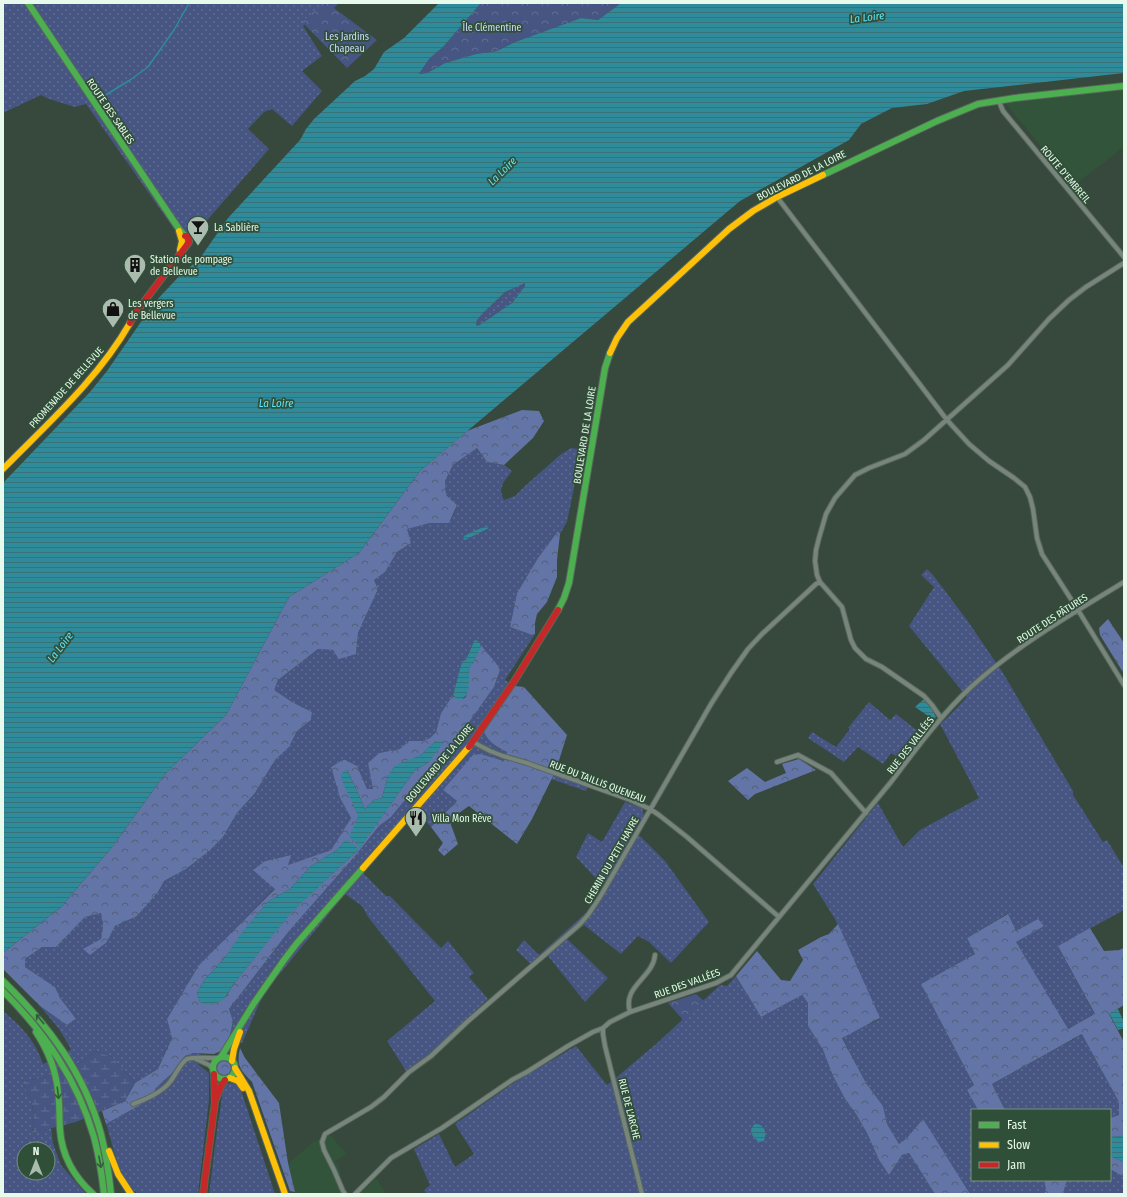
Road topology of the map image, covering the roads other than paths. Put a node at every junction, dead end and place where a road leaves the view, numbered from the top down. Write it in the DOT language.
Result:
graph roads {
  1 [pos="28,3"];
  2 [pos="1124,86"];
  3 [pos="999,100"];
  4 [pos="777,197"];
  5 [pos="184,240"];
  6 [pos="1124,257"];
  7 [pos="1124,263"];
  8 [pos="947,420"];
  9 [pos="3,469"];
  10 [pos="820,582"];
  11 [pos="1124,582"];
  12 [pos="1078,610"];
  13 [pos="990,671"];
  14 [pos="1124,685"];
  15 [pos="941,718"];
  16 [pos="472,742"];
  17 [pos="777,762"];
  18 [pos="650,809"];
  19 [pos="866,813"];
  20 [pos="779,917"];
  21 [pos="655,955"];
  22 [pos="3,981"];
  23 [pos="3,992"];
  24 [pos="248,1011"];
  25 [pos="630,1012"];
  26 [pos="33,1022"];
  27 [pos="603,1028"];
  28 [pos="196,1058"];
  29 [pos="220,1058"];
  30 [pos="232,1061"];
  31 [pos="235,1068"];
  32 [pos="213,1071"];
  33 [pos="228,1078"];
  34 [pos="215,1102"];
  35 [pos="133,1104"];
  36 [pos="103,1136"];
  37 [pos="111,1192"];
  38 [pos="93,1194"];
  39 [pos="104,1194"];
  40 [pos="131,1194"];
  41 [pos="204,1194"];
  42 [pos="279,1194"];
  43 [pos="285,1194"];
  44 [pos="346,1194"];
  45 [pos="355,1194"];
  46 [pos="642,1194"];
  1 -- 5 [label="main road, ROUTE DES SABLES"];
  2 -- 3 [label="main road, BOULEVARD DE LA LOIRE"];
  3 -- 4 [label="main road, BOULEVARD DE LA LOIRE"];
  3 -- 6 [label="street, ROUTE D'EMBREIL"];
  4 -- 8 [label="street"];
  4 -- 16 [label="main road, BOULEVARD DE LA LOIRE"];
  5 -- 9 [label="main road, PROMENADE DE BELLEVUE"];
  7 -- 8 [label="street"];
  8 -- 10 [label="street"];
  8 -- 12 [label="street"];
  10 -- 15 [label="street"];
  10 -- 18 [label="street, CHEMIN DU PETIT HAVRE"];
  11 -- 12 [label="street, ROUTE DES PÂTURES"];
  12 -- 13 [label="street, ROUTE DES PÂTURES"];
  12 -- 14 [label="street"];
  13 -- 15 [label="street, RUE DES VALLÉES"];
  15 -- 19 [label="street, RUE DES VALLÉES"];
  16 -- 18 [label="street, RUE DU TAILLIS QUENEAU"];
  16 -- 24 [label="main road, BOULEVARD DE LA LOIRE"];
  17 -- 19 [label="street"];
  18 -- 20 [label="street, RUE DU TAILLIS QUENEAU"];
  18 -- 44 [label="street, CHEMIN DU PETIT HAVRE"];
  19 -- 20 [label="street, RUE DES VALLÉES"];
  20 -- 25 [label="street, RUE DES VALLÉES"];
  21 -- 25 [label="street"];
  36 -- 22 [label="main road, one-way"];
  23 -- 26 [label="main road"];
  24 -- 29 [label="main road, BOULEVARD DE LA LOIRE"];
  24 -- 30 [label="main road, BOULEVARD DE LA LOIRE"];
  25 -- 27 [label="street, RUE DES VALLÉES"];
  26 -- 38 [label="main road, one-way"];
  26 -- 39 [label="main road, one-way"];
  27 -- 45 [label="street, RUE DES VALLÉES"];
  27 -- 46 [label="street, RUE DE L'ARCHE"];
  28 -- 29 [label="street"];
  28 -- 32 [label="street"];
  28 -- 35 [label="street"];
  29 -- 30 [label="main road"];
  29 -- 32 [label="main road"];
  30 -- 31 [label="main road"];
  31 -- 33 [label="main road"];
  31 -- 43 [label="main road"];
  32 -- 33 [label="main road"];
  32 -- 34 [label="main road"];
  33 -- 34 [label="main road"];
  33 -- 42 [label="main road"];
  34 -- 41 [label="main road"];
  36 -- 37 [label="main road"];
  36 -- 40 [label="main road"];
}
